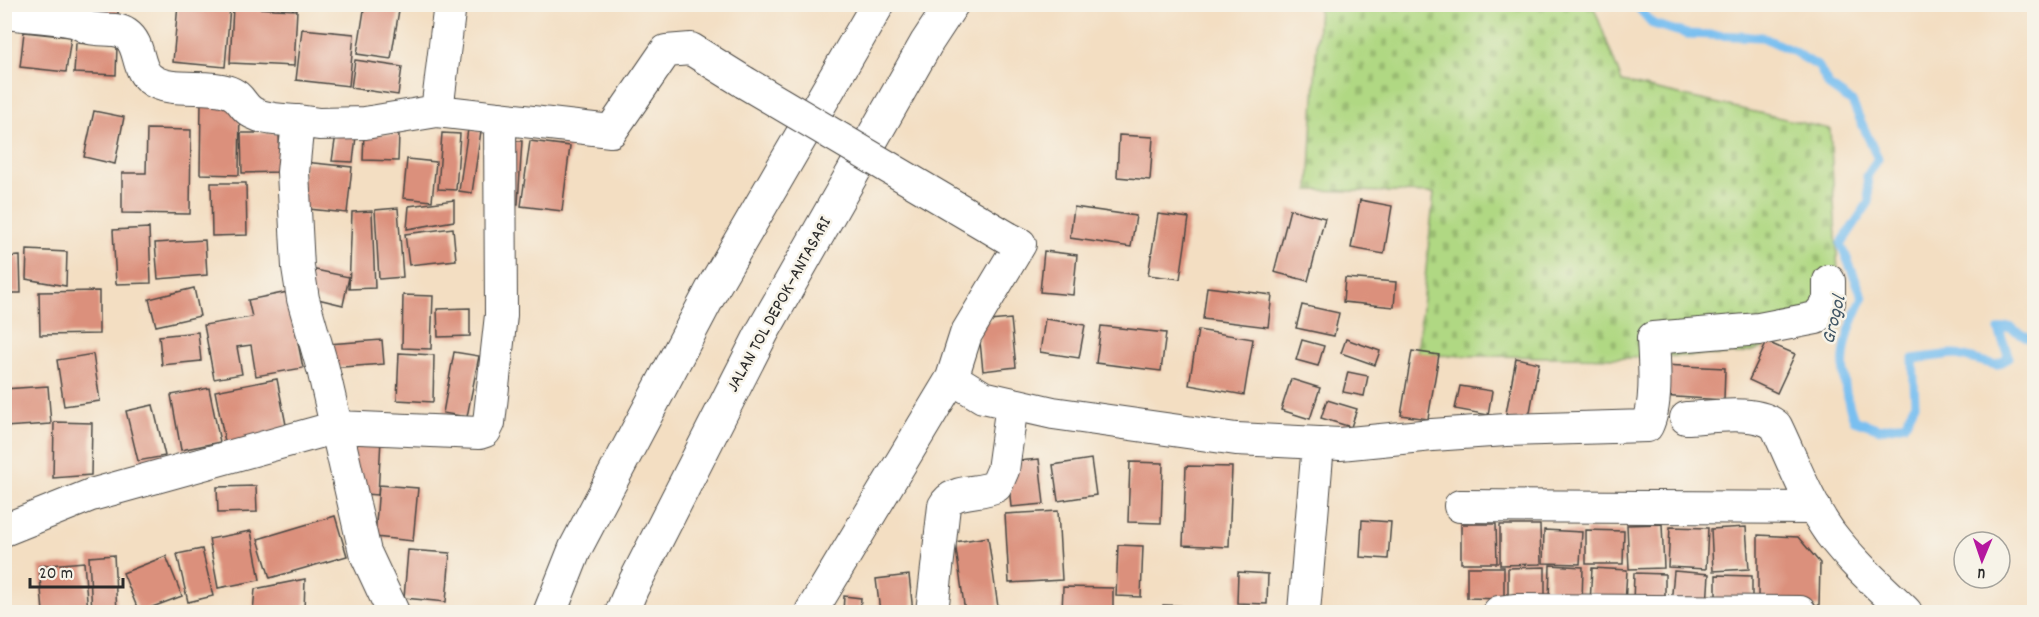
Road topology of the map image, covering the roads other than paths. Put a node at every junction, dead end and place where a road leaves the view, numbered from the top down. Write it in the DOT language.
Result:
graph roads {
  1 [pos="878,4"];
  2 [pos="952,4"];
  3 [pos="449,5"];
  4 [pos="4,13"];
  5 [pos="437,111"];
  6 [pos="500,118"];
  7 [pos="298,121"];
  8 [pos="1829,281"];
  9 [pos="952,378"];
  10 [pos="1012,404"];
  11 [pos="1686,418"];
  12 [pos="337,427"];
  13 [pos="1318,444"];
  14 [pos="1460,506"];
  15 [pos="1815,508"];
  16 [pos="4,530"];
  17 [pos="393,612"];
  18 [pos="550,612"];
  19 [pos="622,612"];
  20 [pos="811,612"];
  21 [pos="932,612"];
  22 [pos="1304,612"];
  23 [pos="1499,612"];
  24 [pos="1800,612"];
  25 [pos="1906,612"];
  1 -- 18 [label="highway"];
  2 -- 19 [label="highway, JALAN TOL DEPOK–ANTASARI"];
  3 -- 5 [label="street"];
  4 -- 7 [label="street"];
  5 -- 6 [label="street"];
  5 -- 7 [label="street"];
  6 -- 9 [label="street, bridge"];
  6 -- 12 [label="street"];
  7 -- 12 [label="street"];
  8 -- 13 [label="street"];
  9 -- 10 [label="street"];
  9 -- 20 [label="street"];
  10 -- 13 [label="street"];
  10 -- 21 [label="street"];
  11 -- 15 [label="street"];
  12 -- 16 [label="street"];
  12 -- 17 [label="street"];
  13 -- 22 [label="street"];
  14 -- 15 [label="street"];
  15 -- 25 [label="street"];
  23 -- 24 [label="street"];
}
